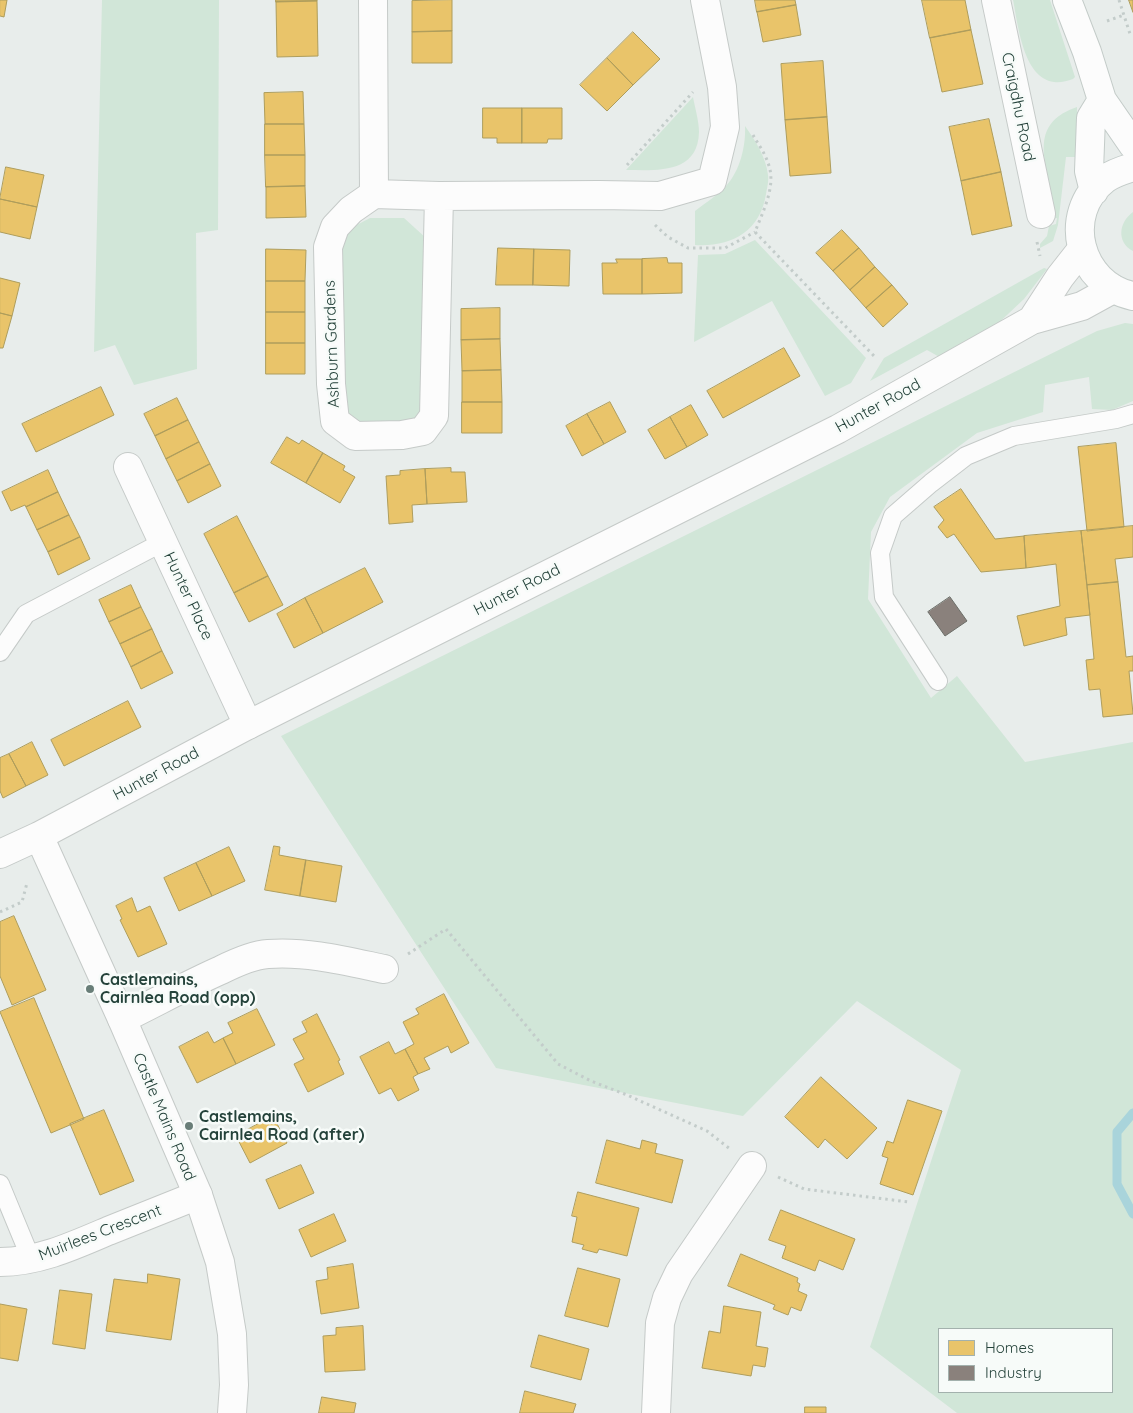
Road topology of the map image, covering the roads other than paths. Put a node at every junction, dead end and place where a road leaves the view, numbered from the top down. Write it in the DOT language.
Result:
graph roads {
  1 [pos="373,0"];
  2 [pos="705,0"];
  3 [pos="996,0"];
  4 [pos="1067,0"];
  5 [pos="1102,100"];
  6 [pos="1133,145"];
  7 [pos="1133,166"];
  8 [pos="1094,191"];
  9 [pos="374,194"];
  10 [pos="439,196"];
  11 [pos="1038,224"];
  12 [pos="1082,249"];
  13 [pos="1123,293"];
  14 [pos="1032,320"];
  15 [pos="1133,414"];
  16 [pos="128,468"];
  17 [pos="163,542"];
  18 [pos="0,652"];
  19 [pos="938,681"];
  20 [pos="248,725"];
  21 [pos="39,836"];
  22 [pos="0,854"];
  23 [pos="384,969"];
  24 [pos="122,1019"];
  25 [pos="752,1166"];
  26 [pos="0,1184"];
  27 [pos="198,1195"];
  28 [pos="31,1259"];
  29 [pos="0,1262"];
  30 [pos="232,1413"];
  31 [pos="656,1413"];
  1 -- 9 [label="street"];
  2 -- 10 [label="street"];
  3 -- 11 [label="street, Craigdhu Road"];
  4 -- 5 [label="street"];
  5 -- 6 [label="street"];
  5 -- 8 [label="street"];
  7 -- 8 [label="street"];
  8 -- 12 [label="street"];
  9 -- 10 [label="street"];
  9 -- 10 [label="street, Ashburn Gardens"];
  12 -- 13 [label="street"];
  12 -- 14 [label="street, Hunter Road"];
  13 -- 14 [label="street, Hunter Road"];
  14 -- 20 [label="street, Hunter Road"];
  15 -- 19 [label="lane"];
  16 -- 17 [label="street, Hunter Place"];
  17 -- 18 [label="lane"];
  17 -- 20 [label="street, Hunter Place"];
  20 -- 21 [label="street, Hunter Road"];
  21 -- 22 [label="street, Hunter Road"];
  21 -- 24 [label="street, Castle Mains Road"];
  23 -- 24 [label="street"];
  24 -- 27 [label="street, Castle Mains Road"];
  25 -- 31 [label="street"];
  26 -- 28 [label="lane"];
  27 -- 28 [label="street, Muirlees Crescent"];
  27 -- 30 [label="street, Castle Mains Road"];
  28 -- 29 [label="street, Muirlees Crescent"];
}
